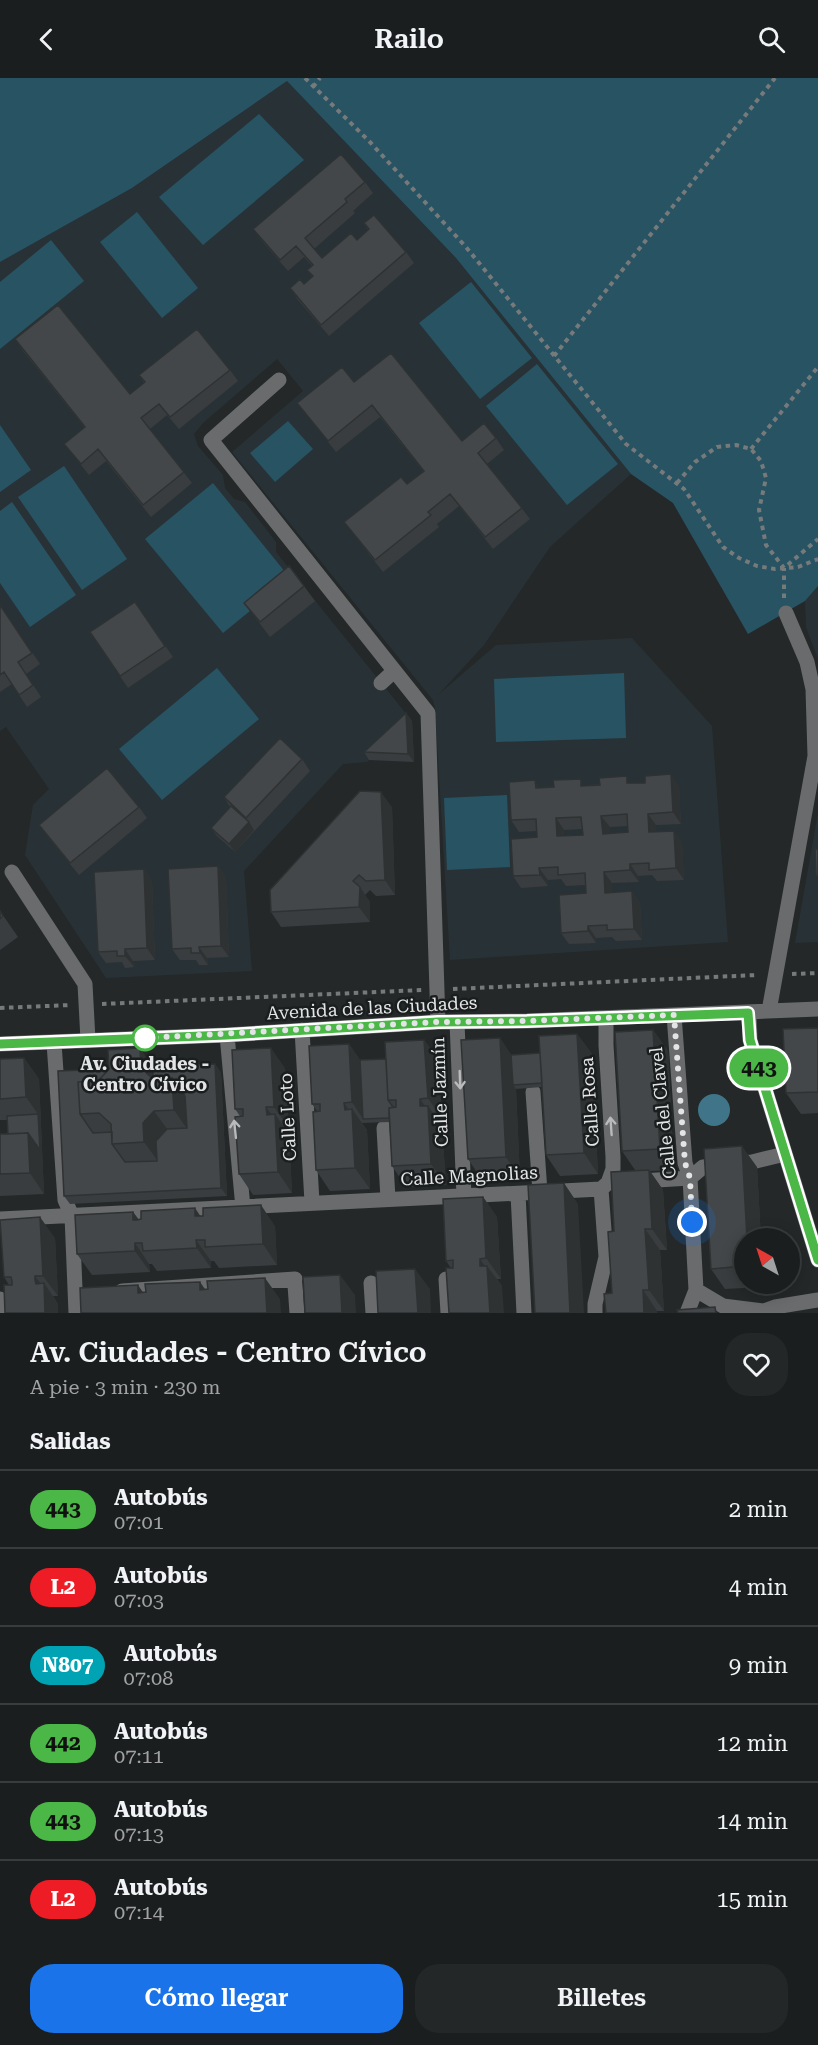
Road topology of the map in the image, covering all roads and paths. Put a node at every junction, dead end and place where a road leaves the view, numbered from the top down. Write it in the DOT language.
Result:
graph roads {
  1 [pos="305,78"];
  2 [pos="320,78"];
  3 [pos="774,78"];
  4 [pos="313,87"];
  5 [pos="554,356"];
  6 [pos="818,367"];
  7 [pos="279,380"];
  8 [pos="751,449"];
  9 [pos="677,483"];
  10 [pos="818,539"];
  11 [pos="818,559"];
  12 [pos="784,568"];
  13 [pos="786,613"];
  14 [pos="394,671"];
  15 [pos="381,683"];
  16 [pos="12,872"];
  17 [pos="818,973"];
  18 [pos="776,975"];
  19 [pos="436,990"];
  20 [pos="86,1005"];
  21 [pos="0,1008"];
  22 [pos="818,1009"];
  23 [pos="769,1011"];
  24 [pos="748,1013"];
  25 [pos="674,1015"];
  26 [pos="606,1018"];
  27 [pos="438,1022"];
  28 [pos="457,1022"];
  29 [pos="303,1030"];
  30 [pos="227,1035"];
  31 [pos="88,1040"];
  32 [pos="54,1043"];
  33 [pos="0,1044"];
  34 [pos="533,1092"];
  35 [pos="384,1128"];
  36 [pos="785,1154"];
  37 [pos="690,1178"];
  38 [pos="605,1186"];
  39 [pos="540,1192"];
  40 [pos="518,1194"];
  41 [pos="464,1197"];
  42 [pos="387,1199"];
  43 [pos="312,1202"];
  44 [pos="243,1208"];
  45 [pos="72,1216"];
  46 [pos="0,1219"];
  47 [pos="818,1260"];
  48 [pos="446,1279"];
  49 [pos="371,1283"];
  50 [pos="696,1290"];
  51 [pos="109,1292"];
  52 [pos="0,1299"];
  53 [pos="818,1300"];
  54 [pos="763,1312"];
  55 [pos="1,1313"];
  56 [pos="76,1313"];
  57 [pos="297,1313"];
  58 [pos="373,1313"];
  59 [pos="448,1313"];
  60 [pos="524,1313"];
  61 [pos="595,1313"];
  62 [pos="687,1313"];
  1 -- 4 [label="path"];
  2 -- 4 [label="path"];
  3 -- 5 [label="path"];
  4 -- 5 [label="path"];
  5 -- 9 [label="path"];
  6 -- 8 [label="path"];
  7 -- 14 [label="street"];
  8 -- 9 [label="path"];
  8 -- 12 [label="path"];
  9 -- 12 [label="path"];
  10 -- 12 [label="path"];
  11 -- 12 [label="path"];
  12 -- 13 [label="path"];
  13 -- 18 [label="street"];
  14 -- 15 [label="street"];
  14 -- 19 [label="street"];
  16 -- 20 [label="street"];
  17 -- 18 [label="path"];
  18 -- 19 [label="path"];
  18 -- 23 [label="street"];
  19 -- 20 [label="path"];
  19 -- 27 [label="street"];
  20 -- 21 [label="path"];
  20 -- 31 [label="street"];
  22 -- 23 [label="street, Avenida de las Ciudades"];
  23 -- 24 [label="street, Avenida de las Ciudades"];
  24 -- 25 [label="street, Avenida de las Ciudades"];
  24 -- 36 [label="street"];
  25 -- 26 [label="street, Avenida de las Ciudades"];
  25 -- 37 [label="street, Calle del Clavel"];
  26 -- 28 [label="street, Avenida de las Ciudades"];
  38 -- 26 [label="street, Calle Rosa, one-way"];
  27 -- 28 [label="street, Avenida de las Ciudades"];
  27 -- 29 [label="street, Avenida de las Ciudades"];
  28 -- 41 [label="street, Calle Jazmín, one-way"];
  29 -- 30 [label="street, Avenida de las Ciudades"];
  29 -- 43 [label="street, Calle Loto"];
  30 -- 31 [label="street, Avenida de las Ciudades"];
  44 -- 30 [label="street, one-way"];
  31 -- 32 [label="street, Avenida de las Ciudades"];
  32 -- 33 [label="street, Avenida de las Ciudades"];
  32 -- 45 [label="street"];
  34 -- 39 [label="street"];
  35 -- 42 [label="street"];
  36 -- 37 [label="street, Calle Magnolias"];
  36 -- 47 [label="street"];
  37 -- 38 [label="street, Calle Magnolias"];
  37 -- 50 [label="street, Calle del Clavel"];
  38 -- 39 [label="street, Calle Magnolias"];
  38 -- 61 [label="street, Calle Rosa"];
  39 -- 40 [label="street, Calle Magnolias"];
  40 -- 41 [label="street, Calle Magnolias"];
  40 -- 60 [label="street"];
  41 -- 42 [label="street, Calle Magnolias"];
  42 -- 43 [label="street, Calle Magnolias"];
  43 -- 44 [label="street, Calle Magnolias"];
  44 -- 45 [label="street, Calle Magnolias"];
  45 -- 46 [label="street, Calle Magnolias"];
  45 -- 56 [label="street"];
  48 -- 59 [label="street"];
  49 -- 58 [label="street"];
  50 -- 54 [label="street"];
  50 -- 62 [label="street, Calle del Clavel"];
  51 -- 57 [label="street"];
  52 -- 55 [label="street"];
  53 -- 54 [label="street"];
}
